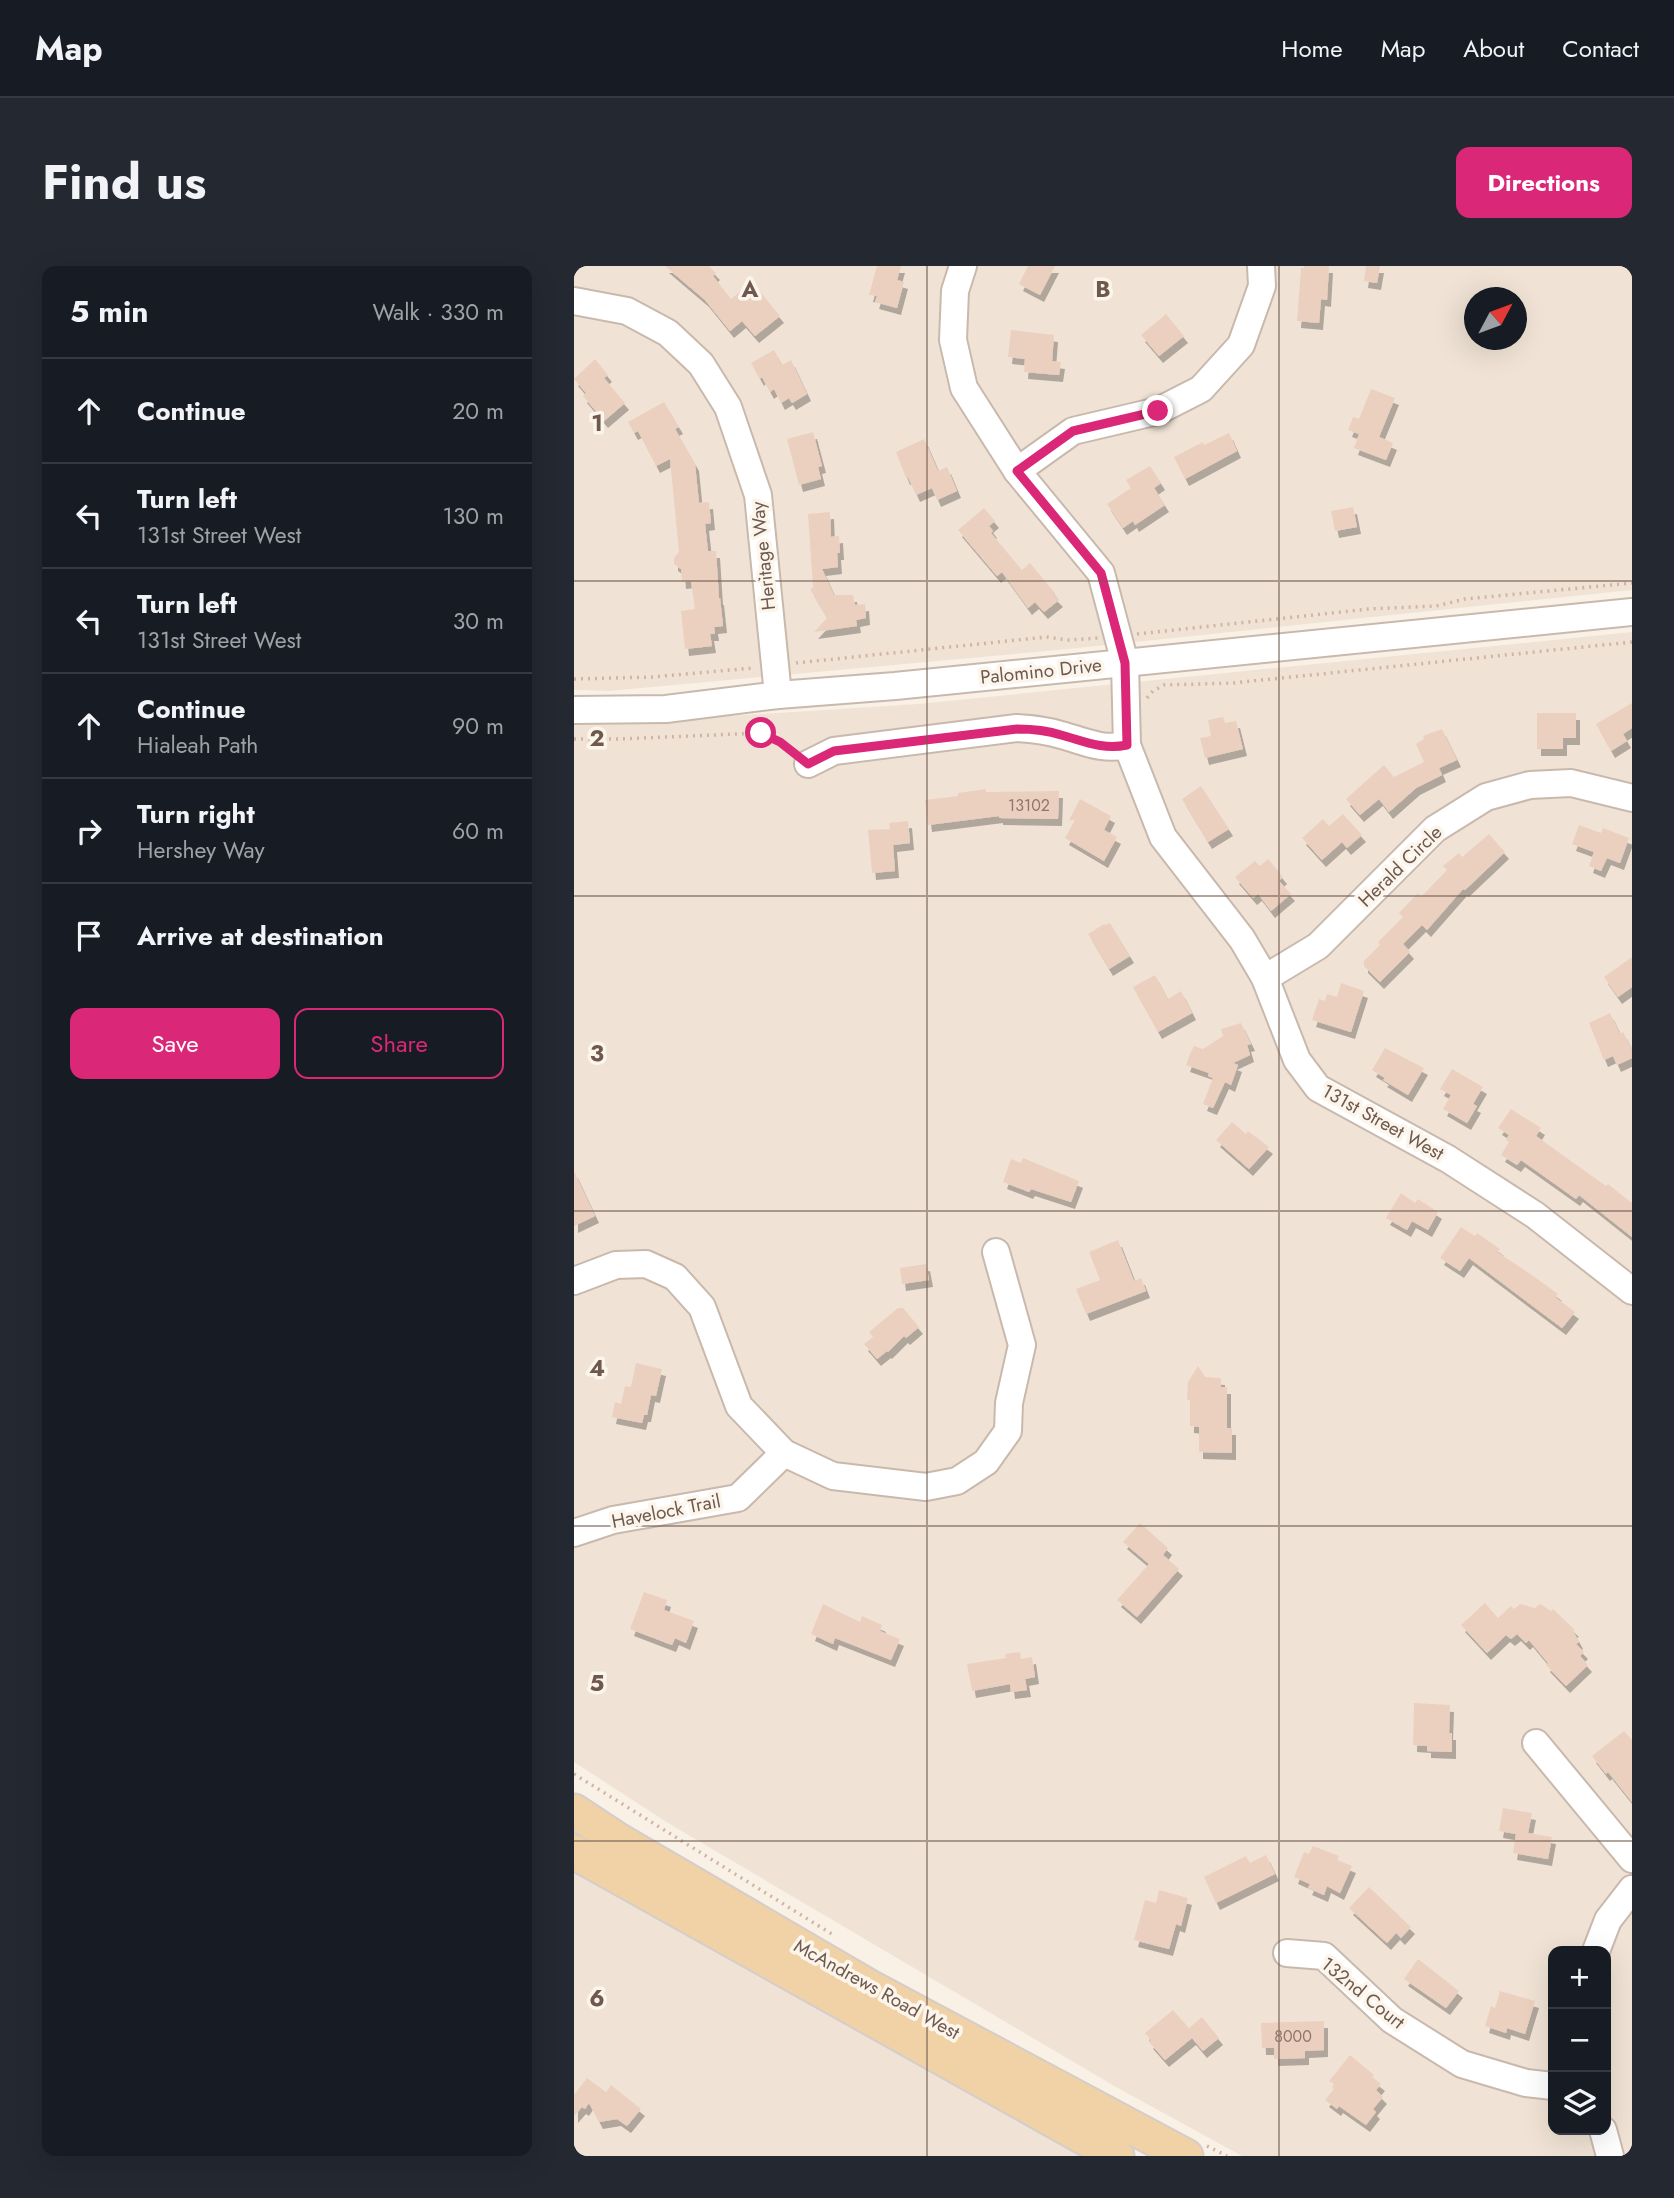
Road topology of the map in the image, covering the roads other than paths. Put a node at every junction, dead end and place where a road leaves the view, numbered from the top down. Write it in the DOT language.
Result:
graph roads {
  1 [pos="963,266"];
  2 [pos="1261,266"];
  3 [pos="574,301"];
  4 [pos="1017,471"];
  5 [pos="1632,612"];
  6 [pos="1125,663"];
  7 [pos="778,695"];
  8 [pos="574,710"];
  9 [pos="1127,745"];
  10 [pos="808,764"];
  11 [pos="1632,798"];
  12 [pos="1265,978"];
  13 [pos="996,1252"];
  14 [pos="574,1281"];
  15 [pos="1632,1291"];
  16 [pos="784,1453"];
  17 [pos="574,1533"];
  18 [pos="1536,1743"];
  19 [pos="574,1811"];
  20 [pos="574,1852"];
  21 [pos="1632,1859"];
  22 [pos="1632,1889"];
  23 [pos="1598,1946"];
  24 [pos="1287,1953"];
  25 [pos="1548,2085"];
  26 [pos="1604,2135"];
  27 [pos="1194,2149"];
  28 [pos="1117,2156"];
  29 [pos="1610,2156"];
  1 -- 4 [label="street, 131st Street West"];
  2 -- 4 [label="street"];
  3 -- 7 [label="street, Heritage Way"];
  4 -- 6 [label="street, 131st Street West"];
  5 -- 6 [label="street, Palomino Drive"];
  6 -- 7 [label="street, Palomino Drive"];
  6 -- 9 [label="street, 131st Street West"];
  7 -- 8 [label="street, Palomino Drive"];
  9 -- 10 [label="street"];
  9 -- 12 [label="street, 131st Street West"];
  11 -- 12 [label="street, Herald Circle"];
  12 -- 15 [label="street, 131st Street West"];
  13 -- 16 [label="street"];
  14 -- 16 [label="street"];
  16 -- 17 [label="street, Havelock Trail"];
  18 -- 21 [label="street"];
  19 -- 27 [label="main road, McAndrews Road West"];
  20 -- 28 [label="main road, McAndrews Road West"];
  22 -- 23 [label="street"];
  24 -- 25 [label="street, 132nd Court"];
  26 -- 29 [label="street"];
}
